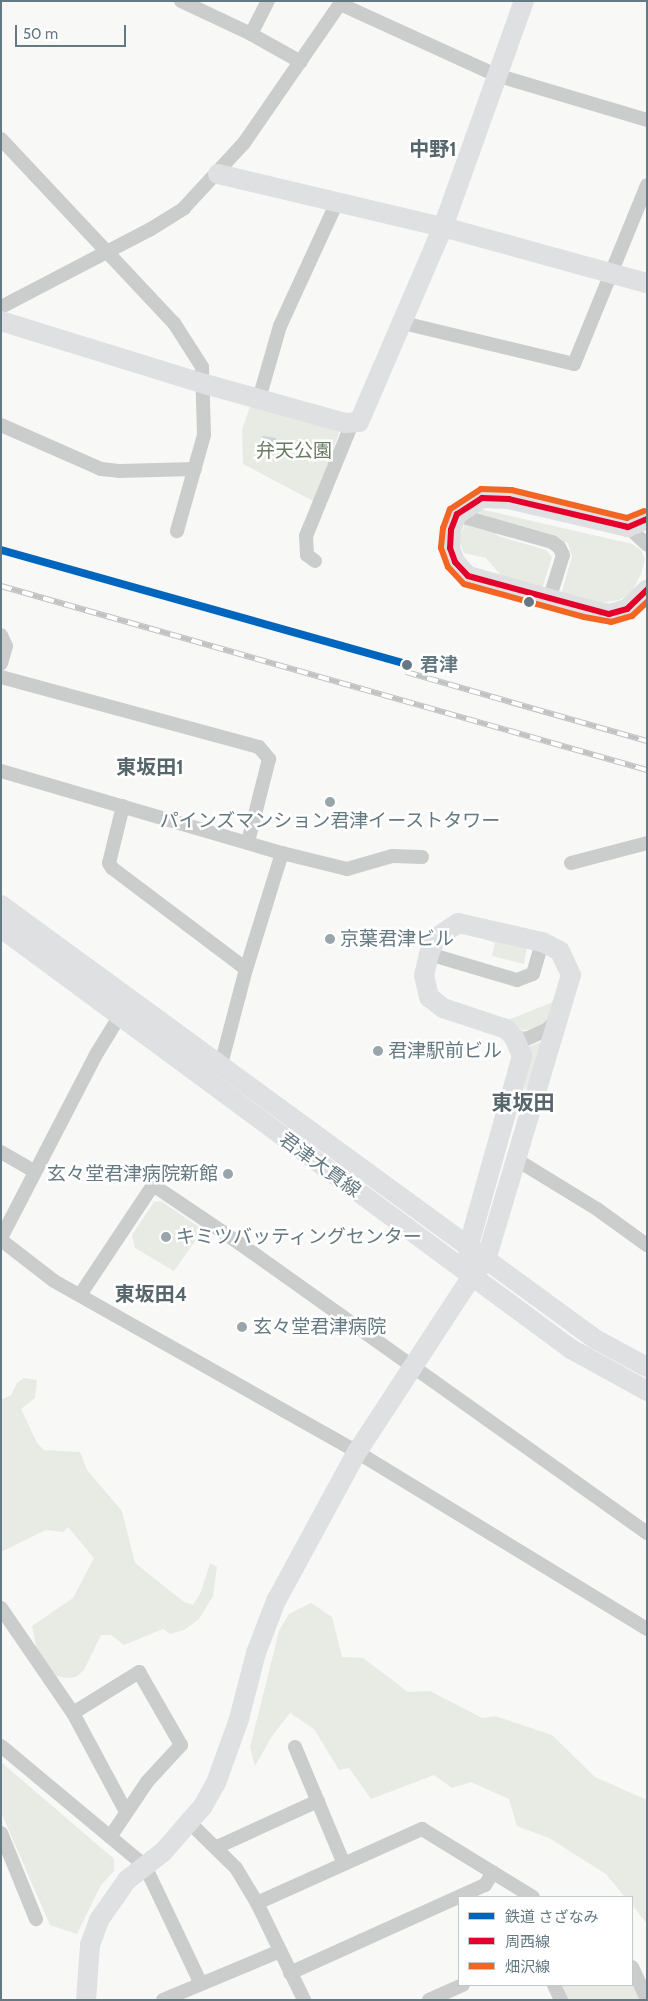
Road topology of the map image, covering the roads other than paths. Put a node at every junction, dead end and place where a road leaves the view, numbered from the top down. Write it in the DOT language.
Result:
graph roads {
  1 [pos="181,1"];
  2 [pos="268,1"];
  3 [pos="524,1"];
  4 [pos="341,2"];
  5 [pos="251,34"];
  6 [pos="301,62"];
  7 [pos="496,76"];
  8 [pos="647,120"];
  9 [pos="1,139"];
  10 [pos="218,174"];
  11 [pos="647,185"];
  12 [pos="336,204"];
  13 [pos="443,227"];
  14 [pos="106,251"];
  15 [pos="613,272"];
  16 [pos="647,283"];
  17 [pos="1,306"];
  18 [pos="1,321"];
  19 [pos="399,322"];
  20 [pos="205,384"];
  21 [pos="259,399"];
  22 [pos="352,423"];
  23 [pos="1,425"];
  24 [pos="195,469"];
  25 [pos="457,515"];
  26 [pos="647,519"];
  27 [pos="628,527"];
  28 [pos="177,530"];
  29 [pos="647,545"];
  30 [pos="315,561"];
  31 [pos="647,590"];
  32 [pos="549,600"];
  33 [pos="1,635"];
  34 [pos="1,663"];
  35 [pos="1,677"];
  36 [pos="1,770"];
  37 [pos="123,806"];
  38 [pos="248,842"];
  39 [pos="647,844"];
  40 [pos="282,852"];
  41 [pos="422,857"];
  42 [pos="571,863"];
  43 [pos="1,905"];
  44 [pos="1,928"];
  45 [pos="542,942"];
  46 [pos="429,954"];
  47 [pos="246,969"];
  48 [pos="125,1008"];
  49 [pos="559,1020"];
  50 [pos="514,1037"];
  51 [pos="220,1068"];
  52 [pos="1,1152"];
  53 [pos="517,1160"];
  54 [pos="35,1172"];
  55 [pos="1,1239"];
  56 [pos="647,1245"];
  57 [pos="468,1248"];
  58 [pos="480,1268"];
  59 [pos="80,1295"];
  60 [pos="412,1368"];
  61 [pos="645,1383"];
  62 [pos="356,1452"];
  63 [pos="647,1533"];
  64 [pos="1,1608"];
  65 [pos="647,1629"];
  66 [pos="73,1713"];
  67 [pos="1,1746"];
  68 [pos="295,1747"];
  69 [pos="318,1801"];
  70 [pos="126,1812"];
  71 [pos="190,1823"];
  72 [pos="2,1835"];
  73 [pos="110,1837"];
  74 [pos="217,1847"];
  75 [pos="344,1864"];
  76 [pos="145,1866"];
  77 [pos="498,1875"];
  78 [pos="461,1896"];
  79 [pos="511,1896"];
  80 [pos="531,1896"];
  81 [pos="458,1897"];
  82 [pos="257,1903"];
  83 [pos="36,1919"];
  84 [pos="280,1950"];
  85 [pos="633,1969"];
  86 [pos="290,1973"];
  87 [pos="200,1982"];
  88 [pos="460,1986"];
  89 [pos="554,1986"];
  90 [pos="647,1999"];
  91 [pos="86,2000"];
  92 [pos="163,2000"];
  93 [pos="304,2000"];
  94 [pos="429,2000"];
  95 [pos="561,2000"];
  1 -- 5 [label="street"];
  2 -- 5 [label="street"];
  3 -- 7 [label="street"];
  4 -- 6 [label="street"];
  4 -- 7 [label="street"];
  5 -- 6 [label="street"];
  6 -- 10 [label="street"];
  7 -- 8 [label="street"];
  7 -- 13 [label="street"];
  9 -- 14 [label="street"];
  10 -- 12 [label="street"];
  10 -- 14 [label="street"];
  11 -- 15 [label="street"];
  12 -- 13 [label="street"];
  12 -- 21 [label="street"];
  13 -- 15 [label="street"];
  13 -- 19 [label="street"];
  14 -- 17 [label="street"];
  14 -- 20 [label="street"];
  15 -- 16 [label="street"];
  15 -- 19 [label="street"];
  18 -- 20 [label="street"];
  19 -- 22 [label="street"];
  20 -- 21 [label="street"];
  20 -- 24 [label="street"];
  21 -- 22 [label="street"];
  22 -- 30 [label="street"];
  23 -- 24 [label="street"];
  24 -- 28 [label="street"];
  25 -- 27 [label="street"];
  25 -- 32 [label="street"];
  25 -- 32 [label="street"];
  26 -- 27 [label="street"];
  27 -- 29 [label="street"];
  31 -- 32 [label="street"];
  33 -- 34 [label="street"];
  35 -- 38 [label="street"];
  36 -- 37 [label="street"];
  37 -- 38 [label="street"];
  37 -- 47 [label="street"];
  38 -- 40 [label="street"];
  39 -- 42 [label="street"];
  40 -- 41 [label="street"];
  40 -- 47 [label="street"];
  43 -- 48 [label="street, 君津大貫線"];
  44 -- 48 [label="street, 君津大貫線"];
  45 -- 46 [label="street"];
  45 -- 46 [label="street"];
  45 -- 49 [label="street"];
  46 -- 50 [label="street"];
  47 -- 51 [label="street"];
  48 -- 51 [label="street, 君津大貫線"];
  48 -- 54 [label="street"];
  48 -- 58 [label="street, 君津大貫線"];
  49 -- 50 [label="street"];
  49 -- 53 [label="street"];
  50 -- 57 [label="street"];
  51 -- 57 [label="street, 君津大貫線"];
  52 -- 54 [label="street"];
  53 -- 56 [label="street"];
  53 -- 58 [label="street"];
  54 -- 55 [label="street"];
  55 -- 59 [label="street"];
  57 -- 58 [label="street, 君津大貫線"];
  58 -- 60 [label="street"];
  58 -- 61 [label="street, 君津大貫線"];
  59 -- 60 [label="street"];
  59 -- 62 [label="street"];
  60 -- 62 [label="street"];
  60 -- 63 [label="street"];
  62 -- 65 [label="street"];
  62 -- 71 [label="street"];
  64 -- 66 [label="street"];
  66 -- 70 [label="street"];
  66 -- 70 [label="street"];
  67 -- 73 [label="street"];
  68 -- 69 [label="street"];
  69 -- 74 [label="street"];
  69 -- 75 [label="street"];
  70 -- 73 [label="street"];
  71 -- 74 [label="street"];
  71 -- 76 [label="street"];
  72 -- 83 [label="street"];
  73 -- 76 [label="street"];
  74 -- 82 [label="street"];
  75 -- 77 [label="street"];
  75 -- 82 [label="street"];
  76 -- 87 [label="street"];
  76 -- 91 [label="street"];
  77 -- 78 [label="street"];
  77 -- 79 [label="street"];
  77 -- 80 [label="street"];
  81 -- 86 [label="street"];
  82 -- 84 [label="street"];
  84 -- 86 [label="street"];
  84 -- 87 [label="street"];
  85 -- 90 [label="street"];
  86 -- 93 [label="street"];
  87 -- 92 [label="street"];
  88 -- 94 [label="street"];
  89 -- 95 [label="street"];
}
